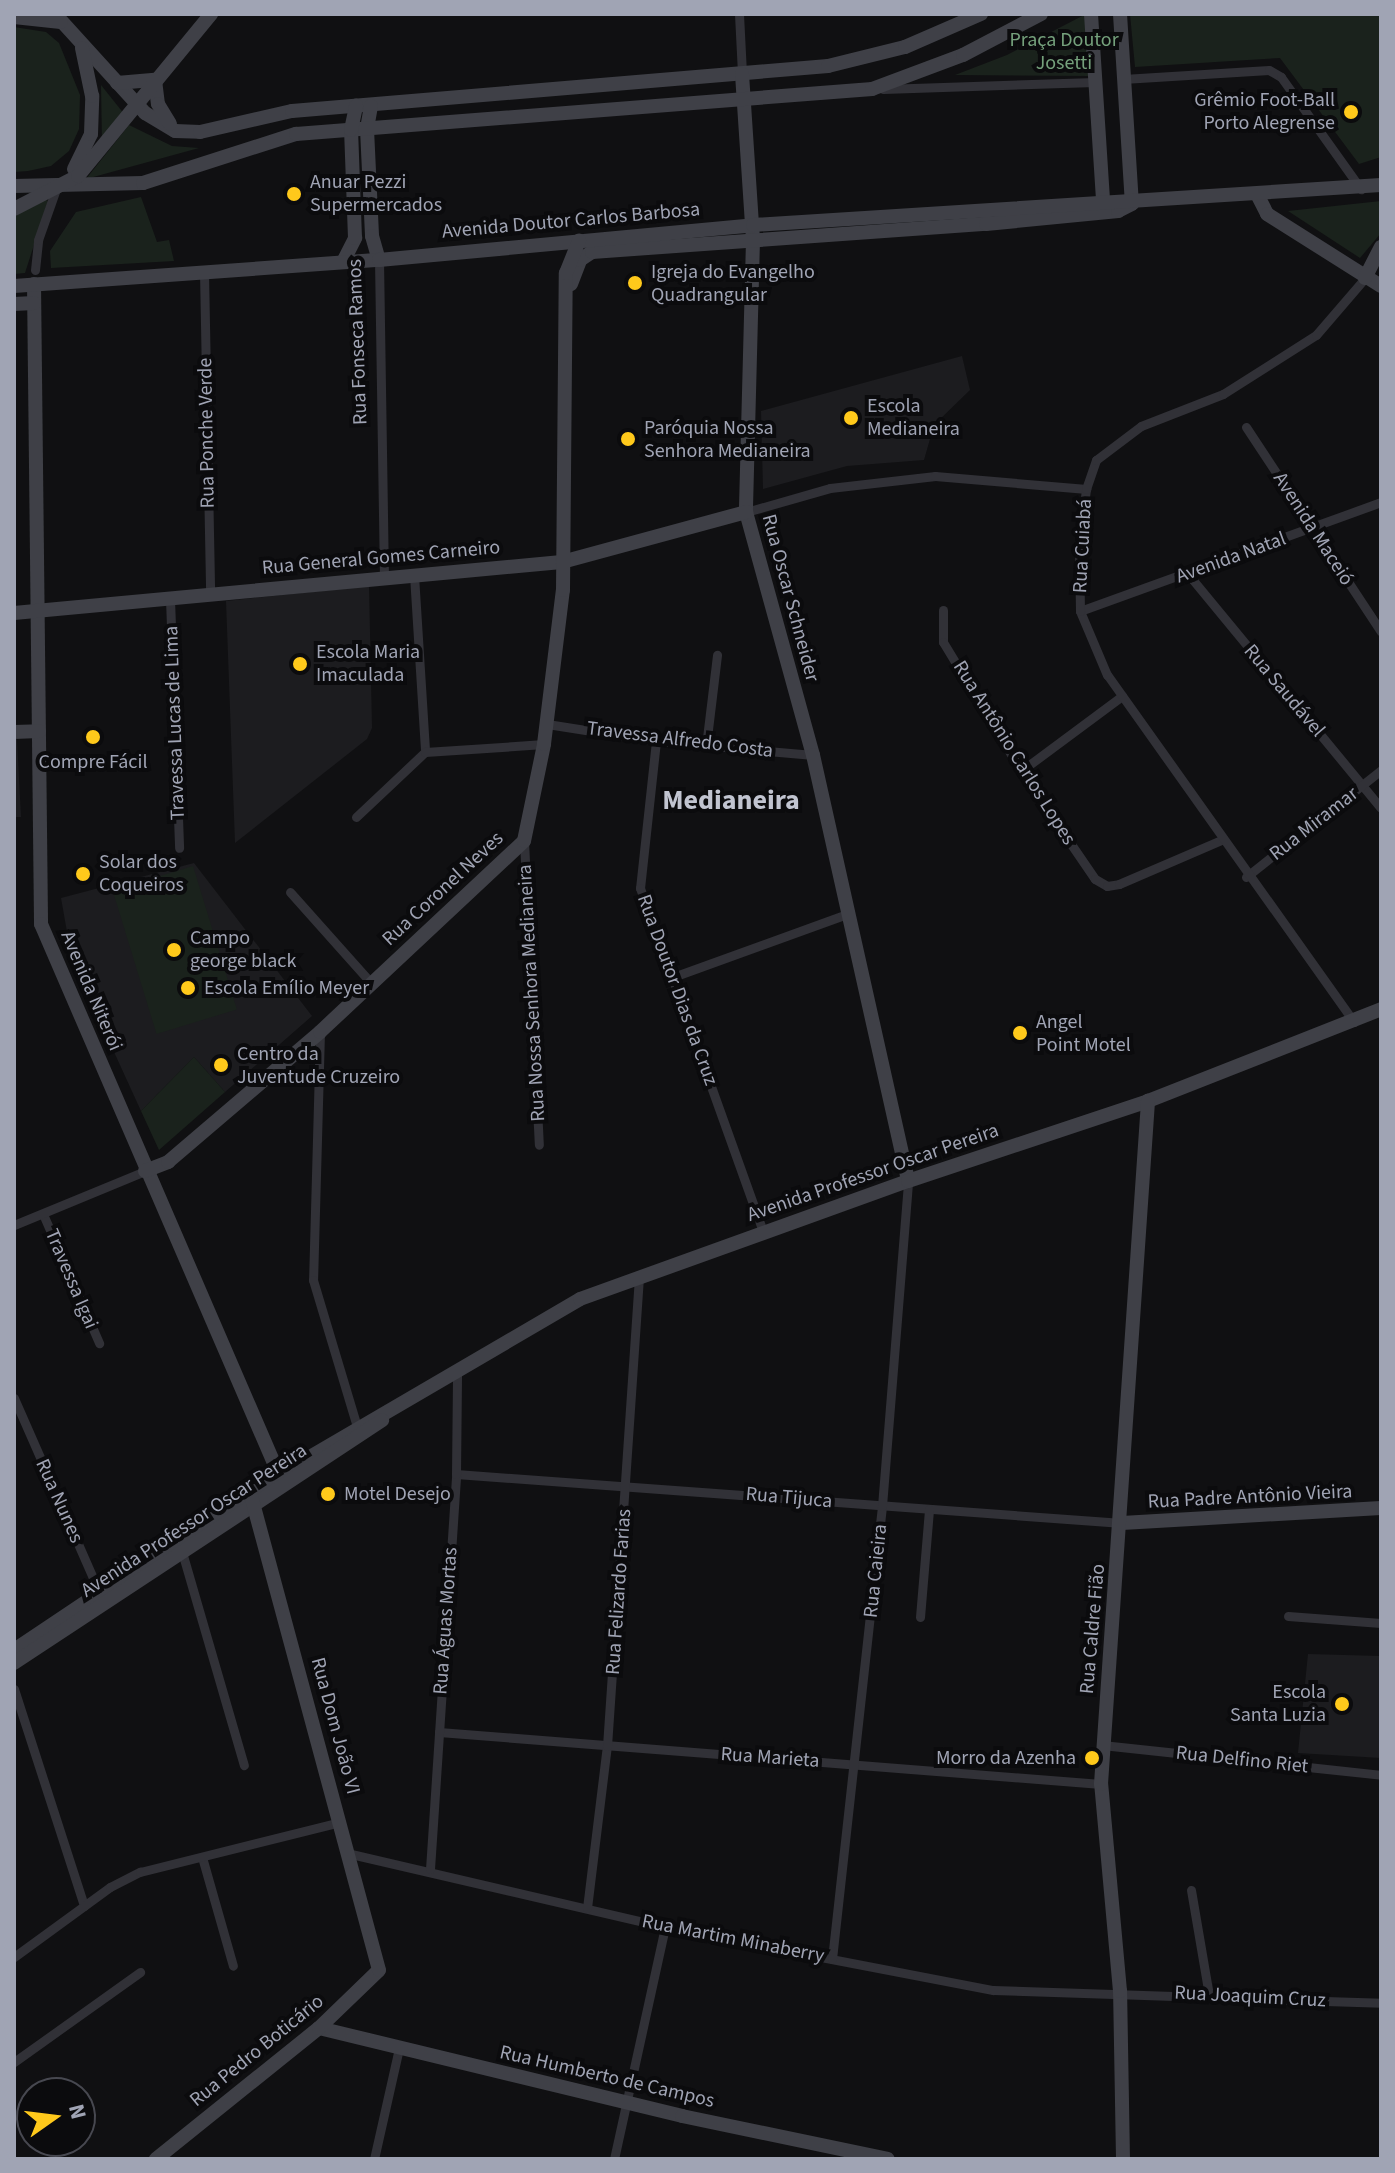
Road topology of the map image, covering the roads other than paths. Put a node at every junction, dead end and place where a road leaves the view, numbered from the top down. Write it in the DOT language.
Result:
graph roads {
  1 [pos="211,14"];
  2 [pos="739,14"];
  3 [pos="981,14"];
  4 [pos="1041,14"];
  5 [pos="1091,14"];
  6 [pos="1120,14"];
  7 [pos="14,17"];
  8 [pos="58,18"];
  9 [pos="80,43"];
  10 [pos="742,74"];
  11 [pos="1123,79"];
  12 [pos="155,80"];
  13 [pos="1095,82"];
  14 [pos="117,83"];
  15 [pos="872,89"];
  16 [pos="744,99"];
  17 [pos="137,106"];
  18 [pos="363,106"];
  19 [pos="359,129"];
  20 [pos="175,131"];
  21 [pos="1381,185"];
  22 [pos="14,186"];
  23 [pos="57,186"];
  24 [pos="1361,189"];
  25 [pos="1258,196"];
  26 [pos="1103,201"];
  27 [pos="1132,204"];
  28 [pos="14,209"];
  29 [pos="753,225"];
  30 [pos="579,240"];
  31 [pos="753,240"];
  32 [pos="1381,247"];
  33 [pos="379,260"];
  34 [pos="343,262"];
  35 [pos="204,272"];
  36 [pos="34,277"];
  37 [pos="1365,278"];
  38 [pos="14,286"];
  39 [pos="1381,286"];
  40 [pos="567,295"];
  41 [pos="34,303"];
  42 [pos="14,304"];
  43 [pos="1246,427"];
  44 [pos="1086,489"];
  45 [pos="1381,502"];
  46 [pos="746,512"];
  47 [pos="1313,527"];
  48 [pos="562,562"];
  49 [pos="1188,574"];
  50 [pos="414,575"];
  51 [pos="384,577"];
  52 [pos="210,594"];
  53 [pos="170,599"];
  54 [pos="38,610"];
  55 [pos="943,610"];
  56 [pos="1080,611"];
  57 [pos="14,613"];
  58 [pos="1381,632"];
  59 [pos="717,655"];
  60 [pos="1122,696"];
  61 [pos="547,724"];
  62 [pos="39,731"];
  63 [pos="14,732"];
  64 [pos="656,741"];
  65 [pos="544,744"];
  66 [pos="706,746"];
  67 [pos="425,752"];
  68 [pos="813,755"];
  69 [pos="1381,770"];
  70 [pos="1021,771"];
  71 [pos="1362,786"];
  72 [pos="1381,808"];
  73 [pos="356,817"];
  74 [pos="1221,840"];
  75 [pos="524,841"];
  76 [pos="179,848"];
  77 [pos="1246,877"];
  78 [pos="290,892"];
  79 [pos="851,912"];
  80 [pos="673,977"];
  81 [pos="371,983"];
  82 [pos="1381,1009"];
  83 [pos="1354,1022"];
  84 [pos="320,1032"];
  85 [pos="1148,1101"];
  86 [pos="539,1145"];
  87 [pos="145,1171"];
  88 [pos="908,1181"];
  89 [pos="43,1214"];
  90 [pos="14,1225"];
  91 [pos="763,1232"];
  92 [pos="639,1276"];
  93 [pos="99,1343"];
  94 [pos="457,1372"];
  95 [pos="14,1398"];
  96 [pos="394,1409"];
  97 [pos="357,1427"];
  98 [pos="456,1474"];
  99 [pos="281,1480"];
  100 [pos="627,1485"];
  101 [pos="251,1498"];
  102 [pos="882,1506"];
  103 [pos="1381,1508"];
  104 [pos="929,1509"];
  105 [pos="1122,1523"];
  106 [pos="182,1552"];
  107 [pos="102,1598"];
  108 [pos="1288,1616"];
  109 [pos="920,1617"];
  110 [pos="1381,1623"];
  111 [pos="14,1650"];
  112 [pos="14,1663"];
  113 [pos="14,1689"];
  114 [pos="439,1732"];
  115 [pos="1102,1745"];
  116 [pos="607,1746"];
  117 [pos="857,1764"];
  118 [pos="244,1765"];
  119 [pos="1381,1775"];
  120 [pos="1101,1784"];
  121 [pos="341,1822"];
  122 [pos="351,1854"];
  123 [pos="202,1857"];
  124 [pos="430,1869"];
  125 [pos="1191,1890"];
  126 [pos="84,1906"];
  127 [pos="587,1908"];
  128 [pos="665,1927"];
  129 [pos="14,1957"];
  130 [pos="832,1959"];
  131 [pos="233,1966"];
  132 [pos="379,1970"];
  133 [pos="140,1972"];
  134 [pos="1120,1991"];
  135 [pos="1209,1995"];
  136 [pos="1381,2003"];
  137 [pos="319,2028"];
  138 [pos="399,2048"];
  139 [pos="14,2062"];
  140 [pos="627,2102"];
  141 [pos="156,2159"];
  142 [pos="374,2159"];
  143 [pos="614,2159"];
  144 [pos="888,2159"];
  145 [pos="1123,2159"];
  1 -- 12 [label="street"];
  2 -- 10 [label="street, Rua Oscar Schneider"];
  3 -- 10 [label="street"];
  4 -- 15 [label="street"];
  5 -- 13 [label="street"];
  6 -- 11 [label="street"];
  7 -- 8 [label="street"];
  8 -- 9 [label="street"];
  9 -- 14 [label="street"];
  9 -- 23 [label="street"];
  10 -- 16 [label="street, Rua Oscar Schneider"];
  10 -- 18 [label="street"];
  11 -- 24 [label="street"];
  11 -- 27 [label="street"];
  12 -- 14 [label="street"];
  12 -- 17 [label="street"];
  12 -- 20 [label="street"];
  13 -- 15 [label="street"];
  13 -- 26 [label="street"];
  14 -- 17 [label="street"];
  15 -- 16 [label="street"];
  16 -- 19 [label="street"];
  16 -- 29 [label="street, Rua Oscar Schneider"];
  17 -- 20 [label="street"];
  17 -- 23 [label="street"];
  18 -- 19 [label="street, Rua Fonseca Ramos"];
  18 -- 20 [label="street"];
  19 -- 23 [label="street"];
  19 -- 33 [label="street, Rua Fonseca Ramos"];
  19 -- 34 [label="street, Rua Fonseca Ramos"];
  21 -- 24 [label="street, Avenida Doutor Carlos Barbosa"];
  22 -- 23 [label="street"];
  23 -- 28 [label="street"];
  23 -- 36 [label="street, Avenida Niterói"];
  24 -- 25 [label="street, Avenida Doutor Carlos Barbosa"];
  25 -- 27 [label="street, Avenida Doutor Carlos Barbosa"];
  25 -- 37 [label="street"];
  26 -- 27 [label="street, Avenida Doutor Carlos Barbosa"];
  26 -- 29 [label="street, Avenida Doutor Carlos Barbosa"];
  27 -- 31 [label="street, Avenida Doutor Carlos Barbosa"];
  29 -- 30 [label="street, Avenida Doutor Carlos Barbosa"];
  29 -- 31 [label="street, Rua Oscar Schneider"];
  30 -- 33 [label="street, Avenida Doutor Carlos Barbosa"];
  30 -- 40 [label="street, Rua Coronel Neves"];
  31 -- 40 [label="street, Avenida Doutor Carlos Barbosa"];
  31 -- 46 [label="street, Rua Oscar Schneider"];
  32 -- 37 [label="street"];
  33 -- 34 [label="street, Avenida Doutor Carlos Barbosa"];
  33 -- 51 [label="street, Rua Fonseca Ramos"];
  34 -- 35 [label="street, Avenida Doutor Carlos Barbosa"];
  35 -- 36 [label="street, Avenida Doutor Carlos Barbosa"];
  35 -- 52 [label="street, Rua Ponche Verde"];
  36 -- 38 [label="street, Avenida Doutor Carlos Barbosa"];
  36 -- 41 [label="street, Avenida Niterói"];
  37 -- 39 [label="street"];
  37 -- 44 [label="street, Rua Cuiabá"];
  40 -- 48 [label="street, Rua Coronel Neves"];
  41 -- 42 [label="street"];
  41 -- 54 [label="street, Avenida Niterói"];
  43 -- 47 [label="street, Avenida Maceió"];
  44 -- 46 [label="street"];
  44 -- 56 [label="street, Rua Cuiabá"];
  45 -- 47 [label="street, Avenida Natal"];
  46 -- 48 [label="street, Rua General Gomes Carneiro"];
  46 -- 68 [label="street, Rua Oscar Schneider"];
  47 -- 49 [label="street, Avenida Natal"];
  47 -- 58 [label="street, Avenida Maceió"];
  48 -- 50 [label="street, Rua General Gomes Carneiro"];
  48 -- 61 [label="street, Rua Coronel Neves"];
  49 -- 56 [label="street, Avenida Natal"];
  49 -- 71 [label="street, Rua Saudável"];
  50 -- 51 [label="street, Rua General Gomes Carneiro"];
  50 -- 67 [label="street"];
  51 -- 52 [label="street, Rua General Gomes Carneiro"];
  52 -- 53 [label="street, Rua General Gomes Carneiro"];
  53 -- 54 [label="street, Rua General Gomes Carneiro"];
  53 -- 76 [label="street, Travessa Lucas de Lima"];
  54 -- 57 [label="street, Rua General Gomes Carneiro"];
  54 -- 62 [label="street, Avenida Niterói"];
  55 -- 70 [label="street, Rua Antônio Carlos Lopes"];
  56 -- 60 [label="street, Rua Cuiabá"];
  59 -- 66 [label="street"];
  60 -- 70 [label="street"];
  60 -- 74 [label="street, Rua Cuiabá"];
  61 -- 64 [label="street, Travessa Alfredo Costa"];
  61 -- 65 [label="street, Rua Coronel Neves"];
  62 -- 63 [label="street"];
  62 -- 87 [label="street, Avenida Niterói"];
  64 -- 66 [label="street, Travessa Alfredo Costa"];
  64 -- 80 [label="street, Rua Doutor Dias da Cruz"];
  65 -- 67 [label="street"];
  65 -- 75 [label="street, Rua Coronel Neves"];
  66 -- 68 [label="street, Travessa Alfredo Costa"];
  67 -- 73 [label="street"];
  68 -- 79 [label="street, Rua Oscar Schneider"];
  69 -- 71 [label="street, Rua Miramar"];
  70 -- 74 [label="street, Rua Antônio Carlos Lopes"];
  71 -- 72 [label="street, Rua Saudável"];
  71 -- 77 [label="street, Rua Miramar"];
  74 -- 77 [label="street, Rua Cuiabá"];
  75 -- 81 [label="street, Rua Coronel Neves"];
  75 -- 86 [label="street, Rua Nossa Senhora Medianeira"];
  77 -- 83 [label="street, Rua Cuiabá"];
  78 -- 81 [label="street"];
  79 -- 80 [label="street"];
  79 -- 88 [label="street, Rua Oscar Schneider"];
  80 -- 91 [label="street, Rua Doutor Dias da Cruz"];
  81 -- 84 [label="street, Rua Coronel Neves"];
  82 -- 83 [label="street, Avenida Professor Oscar Pereira"];
  83 -- 85 [label="street, Avenida Professor Oscar Pereira"];
  84 -- 87 [label="street, Rua Coronel Neves"];
  84 -- 97 [label="street"];
  85 -- 88 [label="street, Avenida Professor Oscar Pereira"];
  85 -- 105 [label="street, Rua Caldre Fião"];
  87 -- 89 [label="street, Rua Coronel Neves"];
  87 -- 99 [label="street, Avenida Niterói"];
  88 -- 91 [label="street, Avenida Professor Oscar Pereira"];
  88 -- 102 [label="street, Rua Caieira"];
  89 -- 90 [label="street, Rua Coronel Neves"];
  89 -- 93 [label="street, Travessa Igai"];
  91 -- 92 [label="street, Avenida Professor Oscar Pereira"];
  92 -- 94 [label="street, Avenida Professor Oscar Pereira"];
  92 -- 100 [label="street, Rua Felizardo Farias"];
  94 -- 96 [label="street, Avenida Professor Oscar Pereira"];
  94 -- 98 [label="street, Rua Águas Mortas"];
  95 -- 107 [label="street, Rua Nunes"];
  96 -- 97 [label="street, Avenida Professor Oscar Pereira"];
  96 -- 99 [label="street, Avenida Professor Oscar Pereira"];
  97 -- 99 [label="street, Avenida Professor Oscar Pereira"];
  98 -- 100 [label="street, Rua Tijuca"];
  98 -- 114 [label="street, Rua Águas Mortas"];
  99 -- 101 [label="street, Avenida Professor Oscar Pereira"];
  100 -- 102 [label="street, Rua Tijuca"];
  100 -- 116 [label="street, Rua Felizardo Farias"];
  101 -- 106 [label="street, Avenida Professor Oscar Pereira"];
  101 -- 107 [label="street, Avenida Professor Oscar Pereira"];
  101 -- 121 [label="street, Rua Dom João VI"];
  102 -- 104 [label="street, Rua Tijuca"];
  102 -- 117 [label="street, Rua Caieira"];
  103 -- 105 [label="street, Rua Padre Antônio Vieira"];
  104 -- 105 [label="street, Rua Tijuca"];
  104 -- 109 [label="street"];
  105 -- 115 [label="street, Rua Caldre Fião"];
  106 -- 107 [label="street, Avenida Professor Oscar Pereira"];
  106 -- 118 [label="street"];
  107 -- 111 [label="street, Avenida Professor Oscar Pereira"];
  107 -- 112 [label="street, Avenida Professor Oscar Pereira"];
  108 -- 110 [label="street"];
  113 -- 126 [label="street"];
  114 -- 116 [label="street, Rua Marieta"];
  114 -- 124 [label="street, Rua Águas Mortas"];
  115 -- 119 [label="street, Rua Delfino Riet"];
  115 -- 120 [label="street, Rua Caldre Fião"];
  116 -- 117 [label="street, Rua Marieta"];
  116 -- 127 [label="street, Rua Felizardo Farias"];
  117 -- 120 [label="street, Rua Marieta"];
  117 -- 130 [label="street, Rua Caieira"];
  120 -- 134 [label="street, Rua Caldre Fião"];
  121 -- 122 [label="street, Rua Dom João VI"];
  121 -- 123 [label="street"];
  122 -- 124 [label="street, Rua Martim Minaberry"];
  122 -- 132 [label="street, Rua Dom João VI"];
  123 -- 126 [label="street"];
  123 -- 131 [label="street"];
  124 -- 127 [label="street, Rua Martim Minaberry"];
  125 -- 135 [label="street"];
  126 -- 129 [label="street"];
  127 -- 128 [label="street, Rua Martim Minaberry"];
  128 -- 130 [label="street, Rua Martim Minaberry"];
  128 -- 140 [label="street"];
  130 -- 134 [label="street, Rua Martim Minaberry"];
  132 -- 137 [label="street, Rua Pedro Boticário"];
  133 -- 139 [label="street"];
  134 -- 135 [label="street, Rua Joaquim Cruz"];
  134 -- 145 [label="street, Rua Caldre Fião"];
  135 -- 136 [label="street, Rua Joaquim Cruz"];
  137 -- 138 [label="street, Rua Humberto de Campos"];
  137 -- 141 [label="street, Rua Pedro Boticário"];
  138 -- 140 [label="street, Rua Humberto de Campos"];
  138 -- 142 [label="street"];
  140 -- 143 [label="street"];
  140 -- 144 [label="street, Rua Humberto de Campos"];
}
